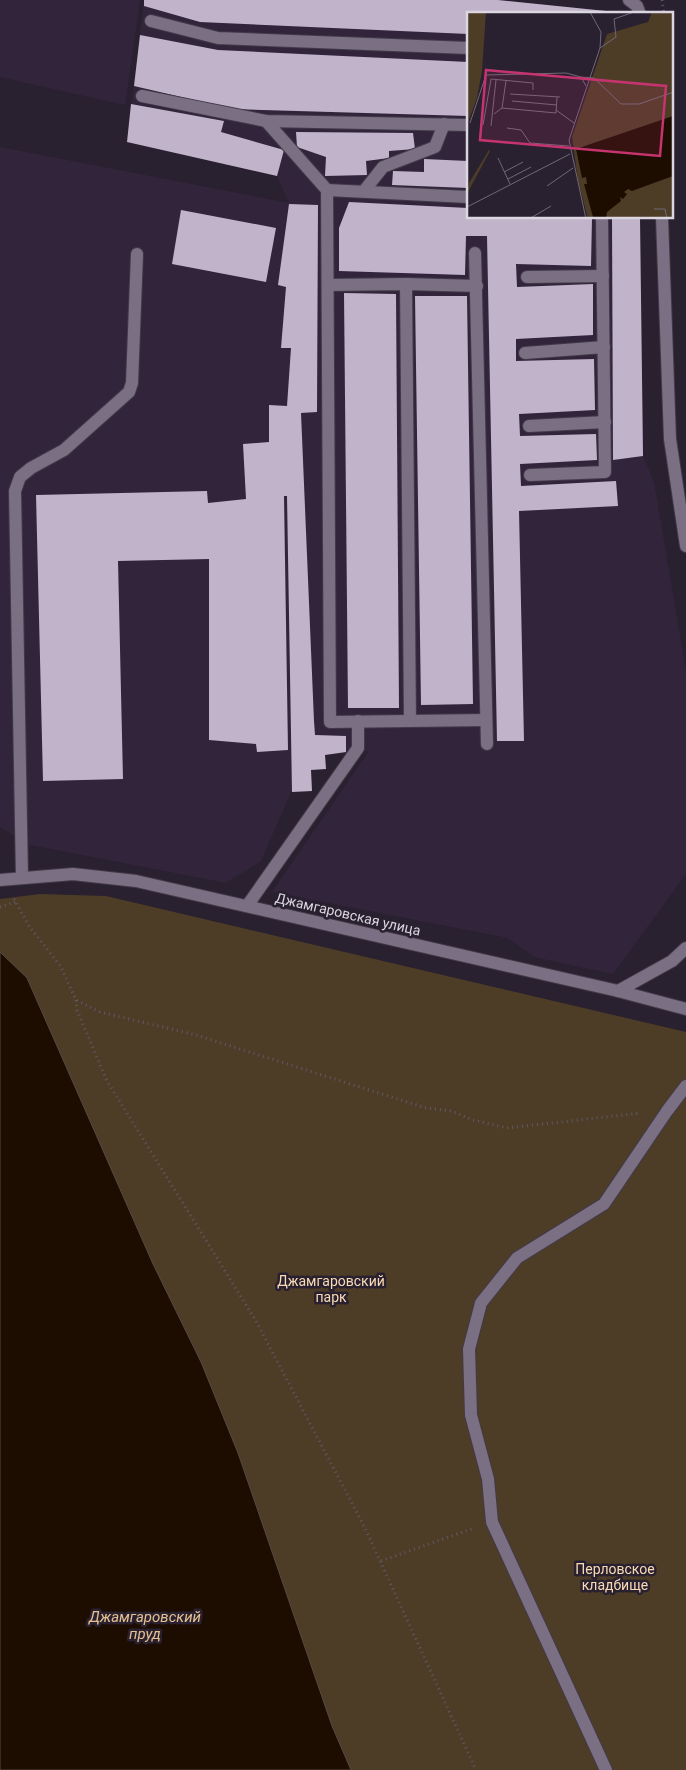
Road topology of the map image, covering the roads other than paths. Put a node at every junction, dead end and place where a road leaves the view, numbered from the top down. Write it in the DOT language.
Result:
graph roads {
  1 [pos="629,0"];
  2 [pos="639,12"];
  3 [pos="151,22"];
  4 [pos="467,48"];
  5 [pos="142,96"];
  6 [pos="266,121"];
  7 [pos="444,124"];
  8 [pos="467,125"];
  9 [pos="327,190"];
  10 [pos="364,191"];
  11 [pos="467,197"];
  12 [pos="602,219"];
  13 [pos="662,219"];
  14 [pos="476,253"];
  15 [pos="137,254"];
  16 [pos="603,276"];
  17 [pos="527,277"];
  18 [pos="328,284"];
  19 [pos="406,284"];
  20 [pos="477,286"];
  21 [pos="604,347"];
  22 [pos="525,353"];
  23 [pos="605,422"];
  24 [pos="529,426"];
  25 [pos="530,475"];
  26 [pos="686,546"];
  27 [pos="486,720"];
  28 [pos="358,721"];
  29 [pos="410,721"];
  30 [pos="487,744"];
  31 [pos="22,878"];
  32 [pos="2,879"];
  33 [pos="247,906"];
  34 [pos="686,948"];
  35 [pos="618,991"];
  36 [pos="686,1009"];
  37 [pos="686,1086"];
  38 [pos="606,1770"];
  1 -- 2 [label="street"];
  3 -- 4 [label="street"];
  5 -- 6 [label="street"];
  6 -- 7 [label="street"];
  6 -- 9 [label="street"];
  7 -- 8 [label="street"];
  7 -- 10 [label="street"];
  9 -- 10 [label="street"];
  9 -- 18 [label="street"];
  10 -- 11 [label="street"];
  12 -- 16 [label="street"];
  13 -- 26 [label="street"];
  14 -- 20 [label="street"];
  15 -- 31 [label="street"];
  16 -- 17 [label="street"];
  16 -- 21 [label="street"];
  18 -- 19 [label="street"];
  18 -- 28 [label="street"];
  19 -- 20 [label="street"];
  19 -- 29 [label="street"];
  20 -- 27 [label="street"];
  21 -- 22 [label="street"];
  21 -- 23 [label="street"];
  23 -- 24 [label="street"];
  23 -- 25 [label="street"];
  27 -- 29 [label="street"];
  27 -- 30 [label="street"];
  28 -- 29 [label="street"];
  28 -- 33 [label="street"];
  31 -- 32 [label="street, Джамгаровская улица"];
  31 -- 33 [label="street, Джамгаровская улица"];
  33 -- 35 [label="street, Джамгаровская улица"];
  34 -- 35 [label="street"];
  35 -- 36 [label="street, Джамгаровская улица"];
  37 -- 38 [label="street"];
}
